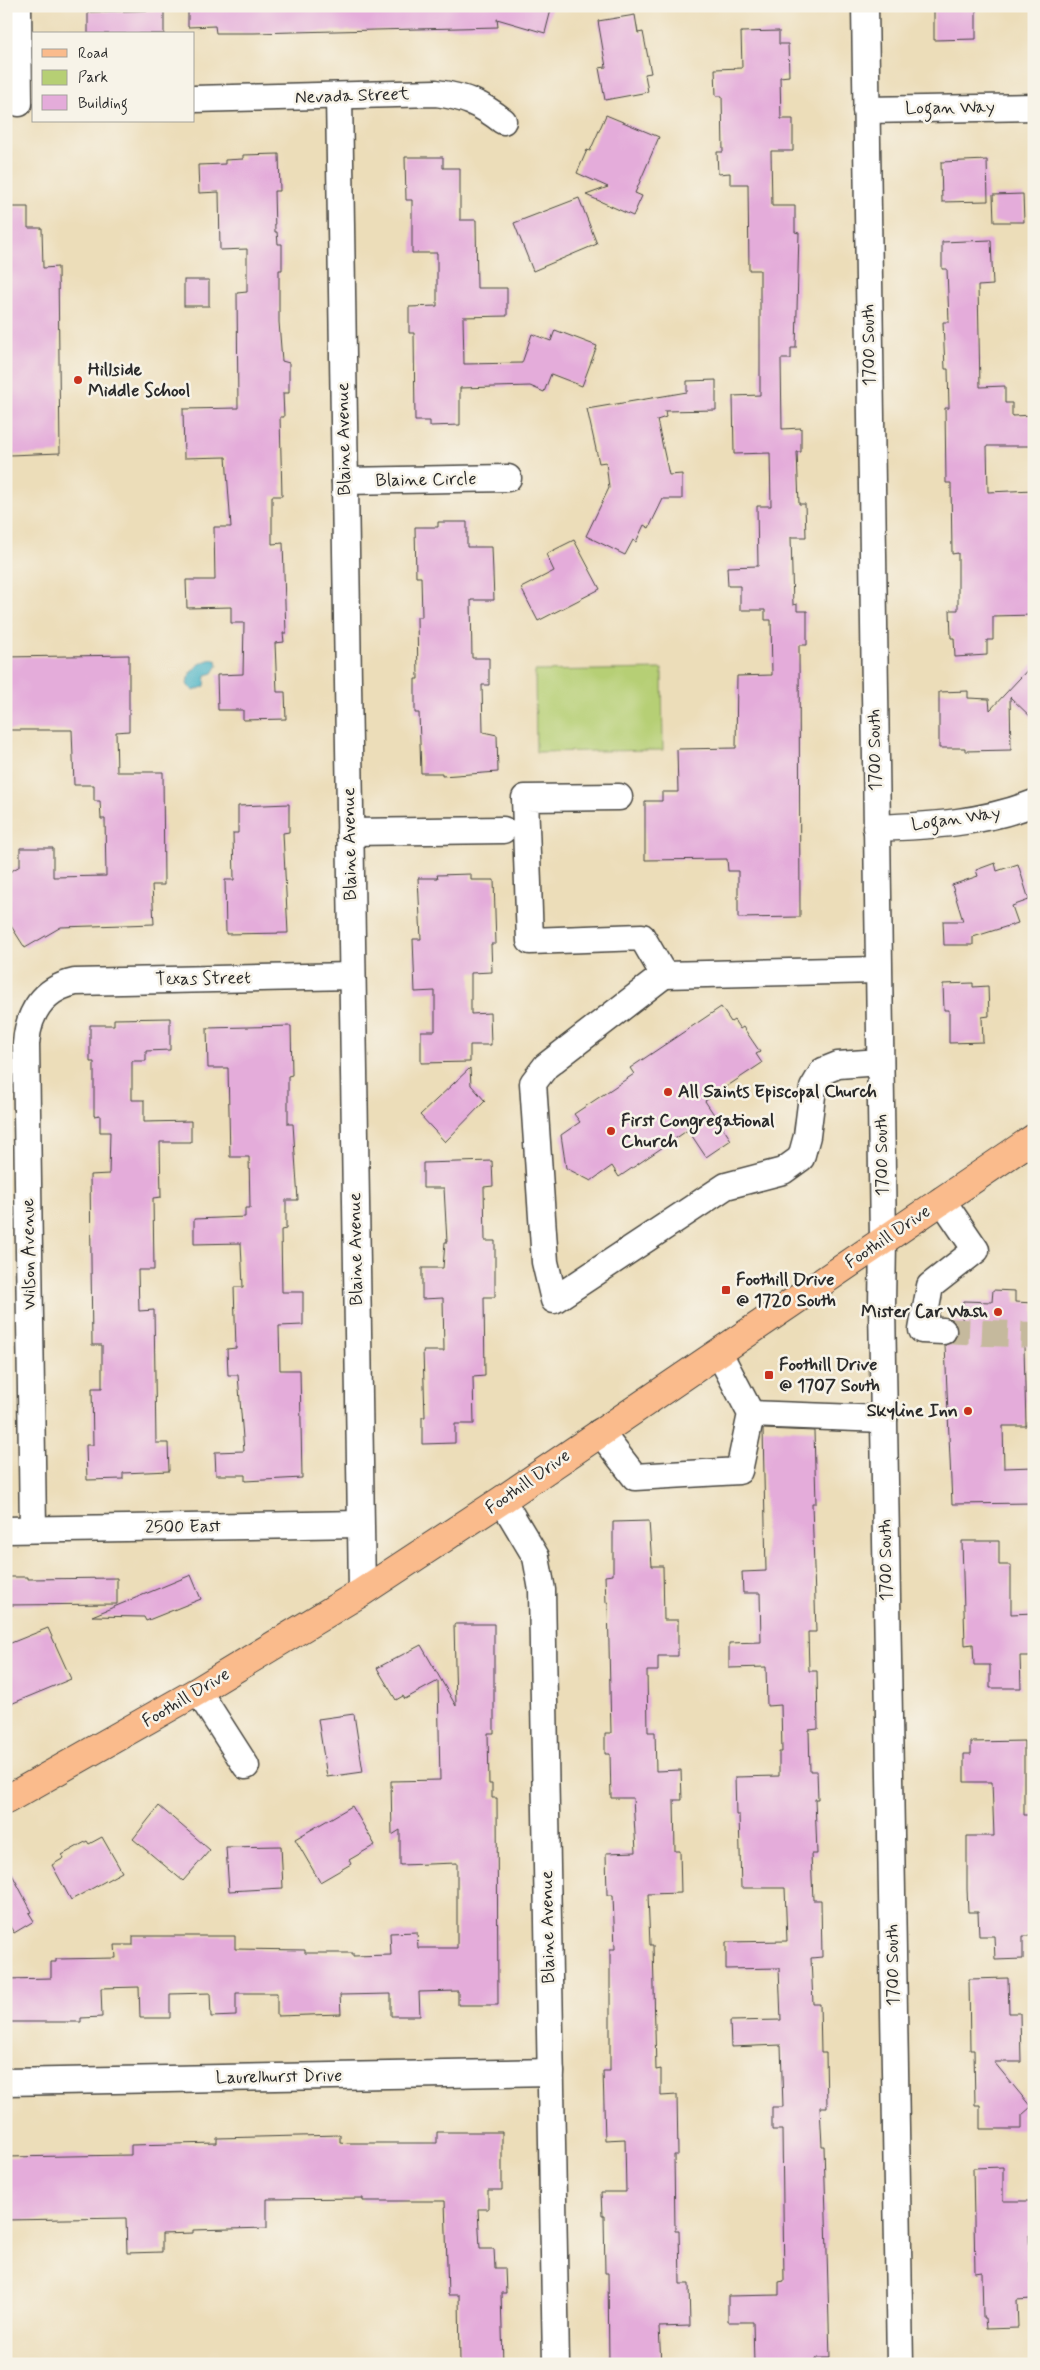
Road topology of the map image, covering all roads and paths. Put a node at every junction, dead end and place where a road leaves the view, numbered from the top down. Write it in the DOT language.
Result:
graph roads {
  1 [pos="18,6"];
  2 [pos="865,6"];
  3 [pos="339,96"];
  4 [pos="195,99"];
  5 [pos="20,103"];
  6 [pos="1034,107"];
  7 [pos="866,110"];
  8 [pos="504,120"];
  9 [pos="508,478"];
  10 [pos="345,481"];
  11 [pos="619,797"];
  12 [pos="1034,803"];
  13 [pos="876,828"];
  14 [pos="503,830"];
  15 [pos="350,832"];
  16 [pos="878,970"];
  17 [pos="664,975"];
  18 [pos="352,976"];
  19 [pos="56,988"];
  20 [pos="880,1062"];
  21 [pos="1034,1138"];
  22 [pos="942,1200"];
  23 [pos="883,1240"];
  24 [pos="943,1331"];
  25 [pos="719,1353"];
  26 [pos="751,1414"];
  27 [pos="884,1419"];
  28 [pos="600,1432"];
  29 [pos="502,1500"];
  30 [pos="360,1524"];
  31 [pos="33,1529"];
  32 [pos="6,1530"];
  33 [pos="362,1592"];
  34 [pos="198,1691"];
  35 [pos="246,1766"];
  36 [pos="6,1800"];
  37 [pos="551,2072"];
  38 [pos="6,2082"];
  39 [pos="556,2364"];
  40 [pos="900,2364"];
  1 -- 5 [label="street"];
  2 -- 7 [label="street, 1700 South"];
  3 -- 4 [label="street, Nevada Street"];
  3 -- 8 [label="street, Nevada Street"];
  3 -- 10 [label="street, Blaine Avenue"];
  6 -- 7 [label="street, Logan Way"];
  7 -- 13 [label="street, 1700 South"];
  9 -- 10 [label="street, Blaine Circle"];
  10 -- 15 [label="street, Blaine Avenue"];
  11 -- 17 [label="street"];
  12 -- 13 [label="street, Logan Way"];
  13 -- 16 [label="street, 1700 South"];
  14 -- 15 [label="street"];
  15 -- 18 [label="street, Blaine Avenue"];
  16 -- 17 [label="street"];
  16 -- 20 [label="street, 1700 South"];
  17 -- 20 [label="street"];
  18 -- 19 [label="street, Texas Street"];
  18 -- 30 [label="street, Blaine Avenue"];
  19 -- 31 [label="street, Wilson Avenue"];
  20 -- 23 [label="street, 1700 South"];
  21 -- 22 [label="main road, Foothill Drive"];
  22 -- 23 [label="main road, Foothill Drive"];
  22 -- 24 [label="street"];
  23 -- 25 [label="main road, Foothill Drive"];
  23 -- 27 [label="street, 1700 South"];
  25 -- 26 [label="street"];
  25 -- 28 [label="main road, Foothill Drive"];
  26 -- 27 [label="street"];
  26 -- 28 [label="street"];
  27 -- 40 [label="street, 1700 South"];
  28 -- 29 [label="main road, Foothill Drive"];
  29 -- 33 [label="main road, Foothill Drive"];
  29 -- 37 [label="street, Blaine Avenue"];
  30 -- 31 [label="street, 2500 East"];
  30 -- 33 [label="street, Blaine Avenue"];
  31 -- 32 [label="street, 2500 East"];
  33 -- 34 [label="main road, Foothill Drive"];
  34 -- 35 [label="street"];
  34 -- 36 [label="main road, Foothill Drive"];
  37 -- 38 [label="street, Laurelhurst Drive"];
  37 -- 39 [label="street, Blaine Avenue"];
}
